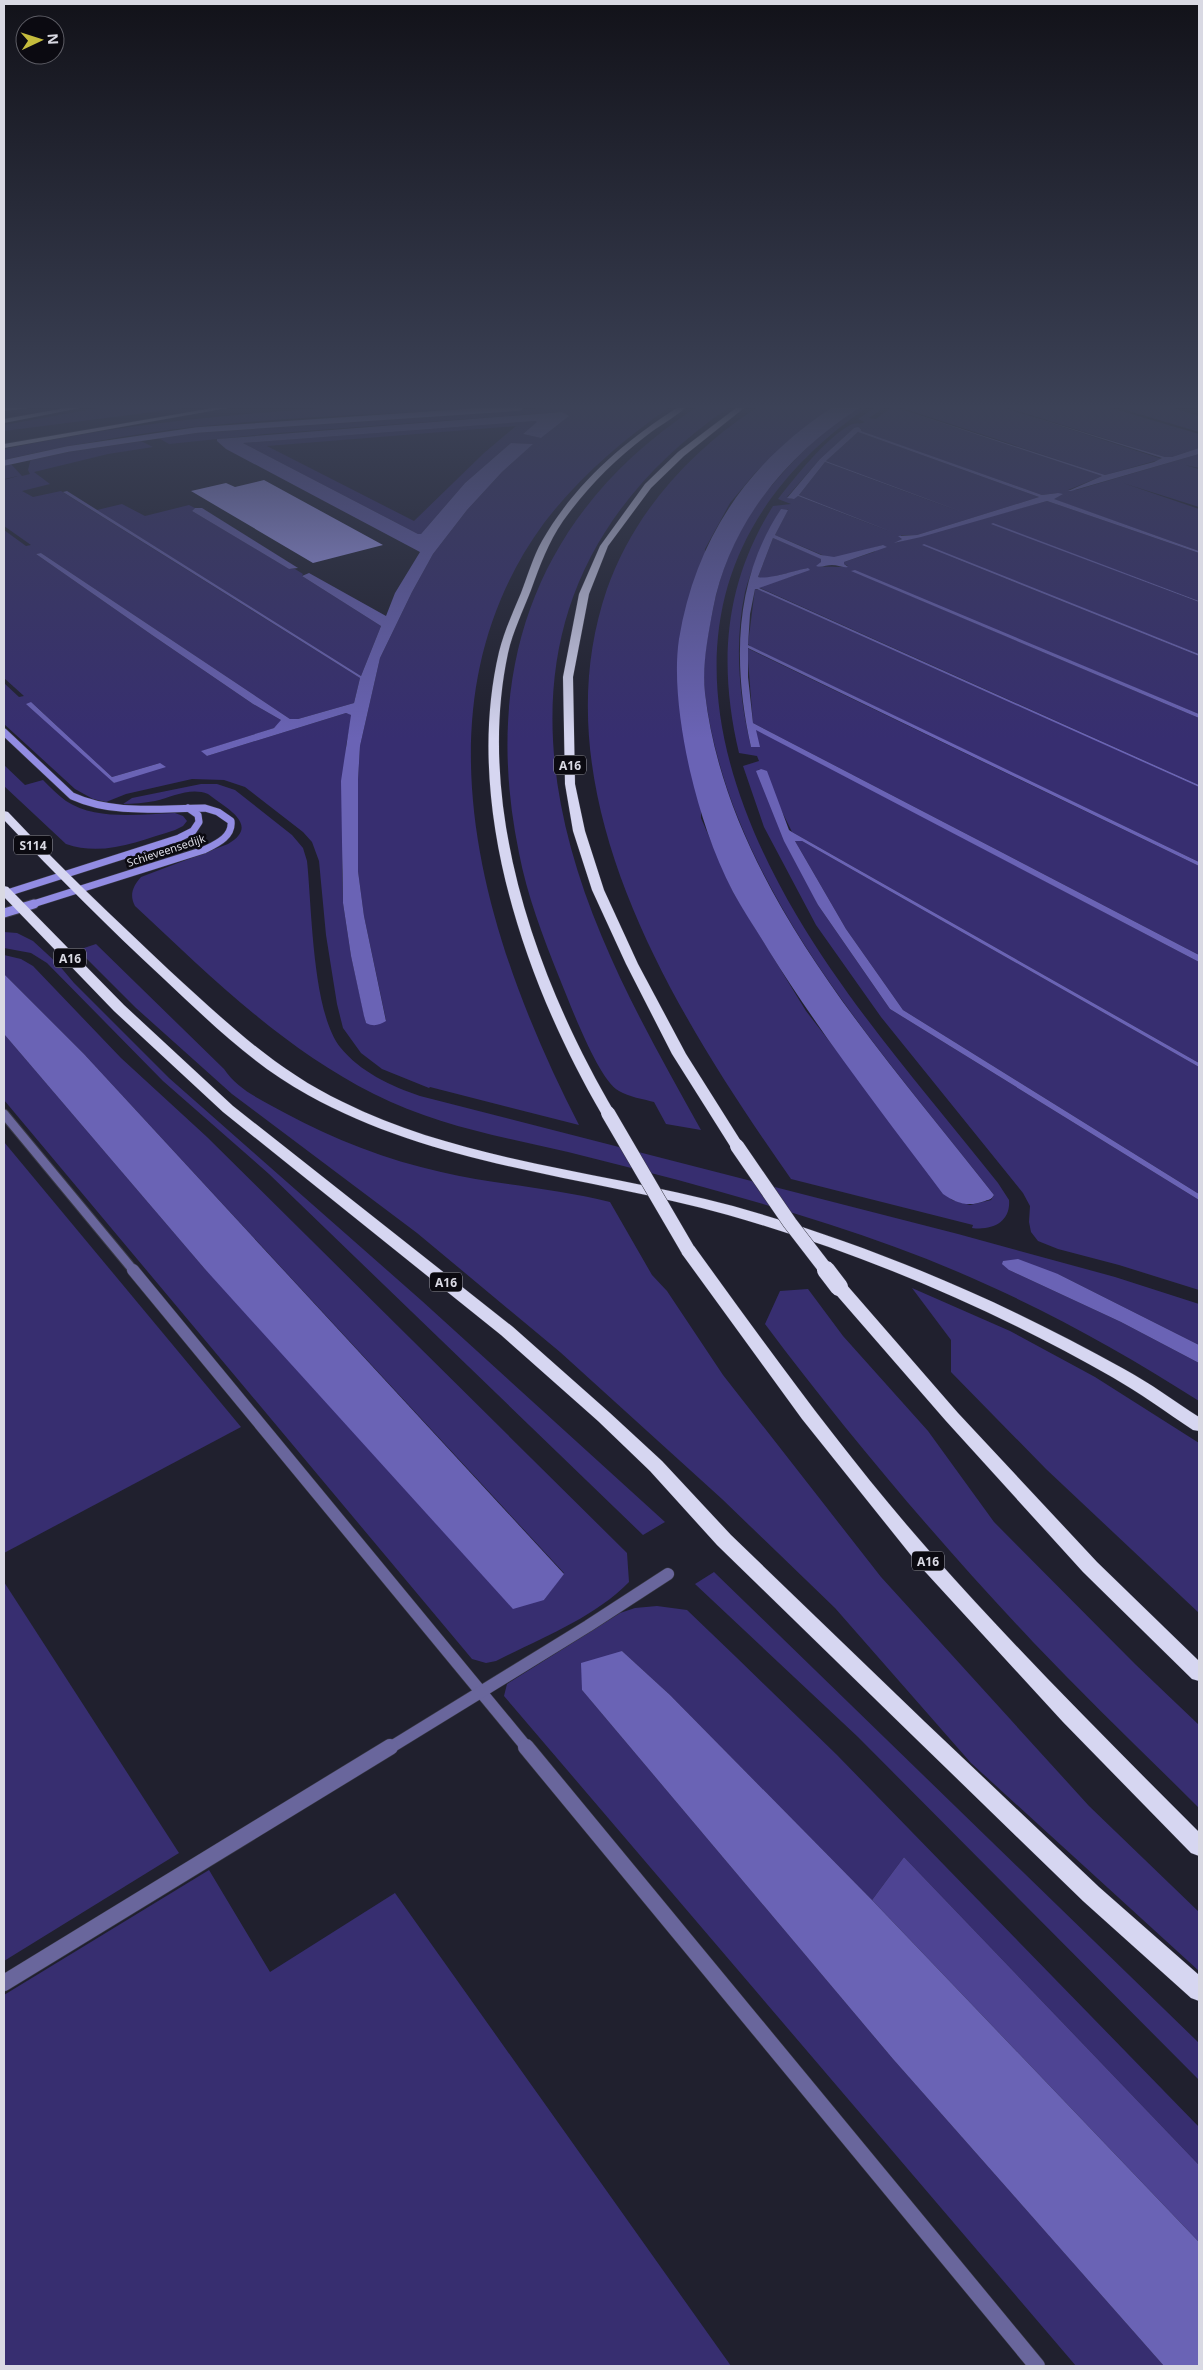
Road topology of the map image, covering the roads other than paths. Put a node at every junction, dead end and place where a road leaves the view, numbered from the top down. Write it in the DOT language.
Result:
graph roads {
  1 [pos="560,519"];
  2 [pos="624,519"];
  3 [pos="4,732"];
  4 [pos="188,808"];
  5 [pos="4,814"];
  6 [pos="62,875"];
  7 [pos="76,890"];
  8 [pos="5,892"];
  9 [pos="21,907"];
  10 [pos="4,913"];
  11 [pos="4,1114"];
  12 [pos="1199,1425"];
  13 [pos="668,1574"];
  14 [pos="1199,1673"];
  15 [pos="479,1692"];
  16 [pos="1199,1846"];
  17 [pos="4,1983"];
  18 [pos="1199,1990"];
  19 [pos="1037,2366"];
  1 -- 16 [label="highway, A16, bridge"];
  2 -- 14 [label="highway, A16, bridge"];
  3 -- 4 [label="street, Schieveensedijk"];
  4 -- 6 [label="street, Schieveensedijk"];
  4 -- 7 [label="street, Schieveensedijk"];
  5 -- 6 [label="highway, S114"];
  6 -- 7 [label="highway, S114"];
  6 -- 8 [label="street"];
  7 -- 9 [label="street"];
  7 -- 12 [label="highway"];
  8 -- 9 [label="highway"];
  9 -- 10 [label="street"];
  9 -- 18 [label="highway, A16"];
  11 -- 15 [label="lane"];
  13 -- 15 [label="lane"];
  15 -- 17 [label="lane"];
  15 -- 19 [label="lane"];
}
